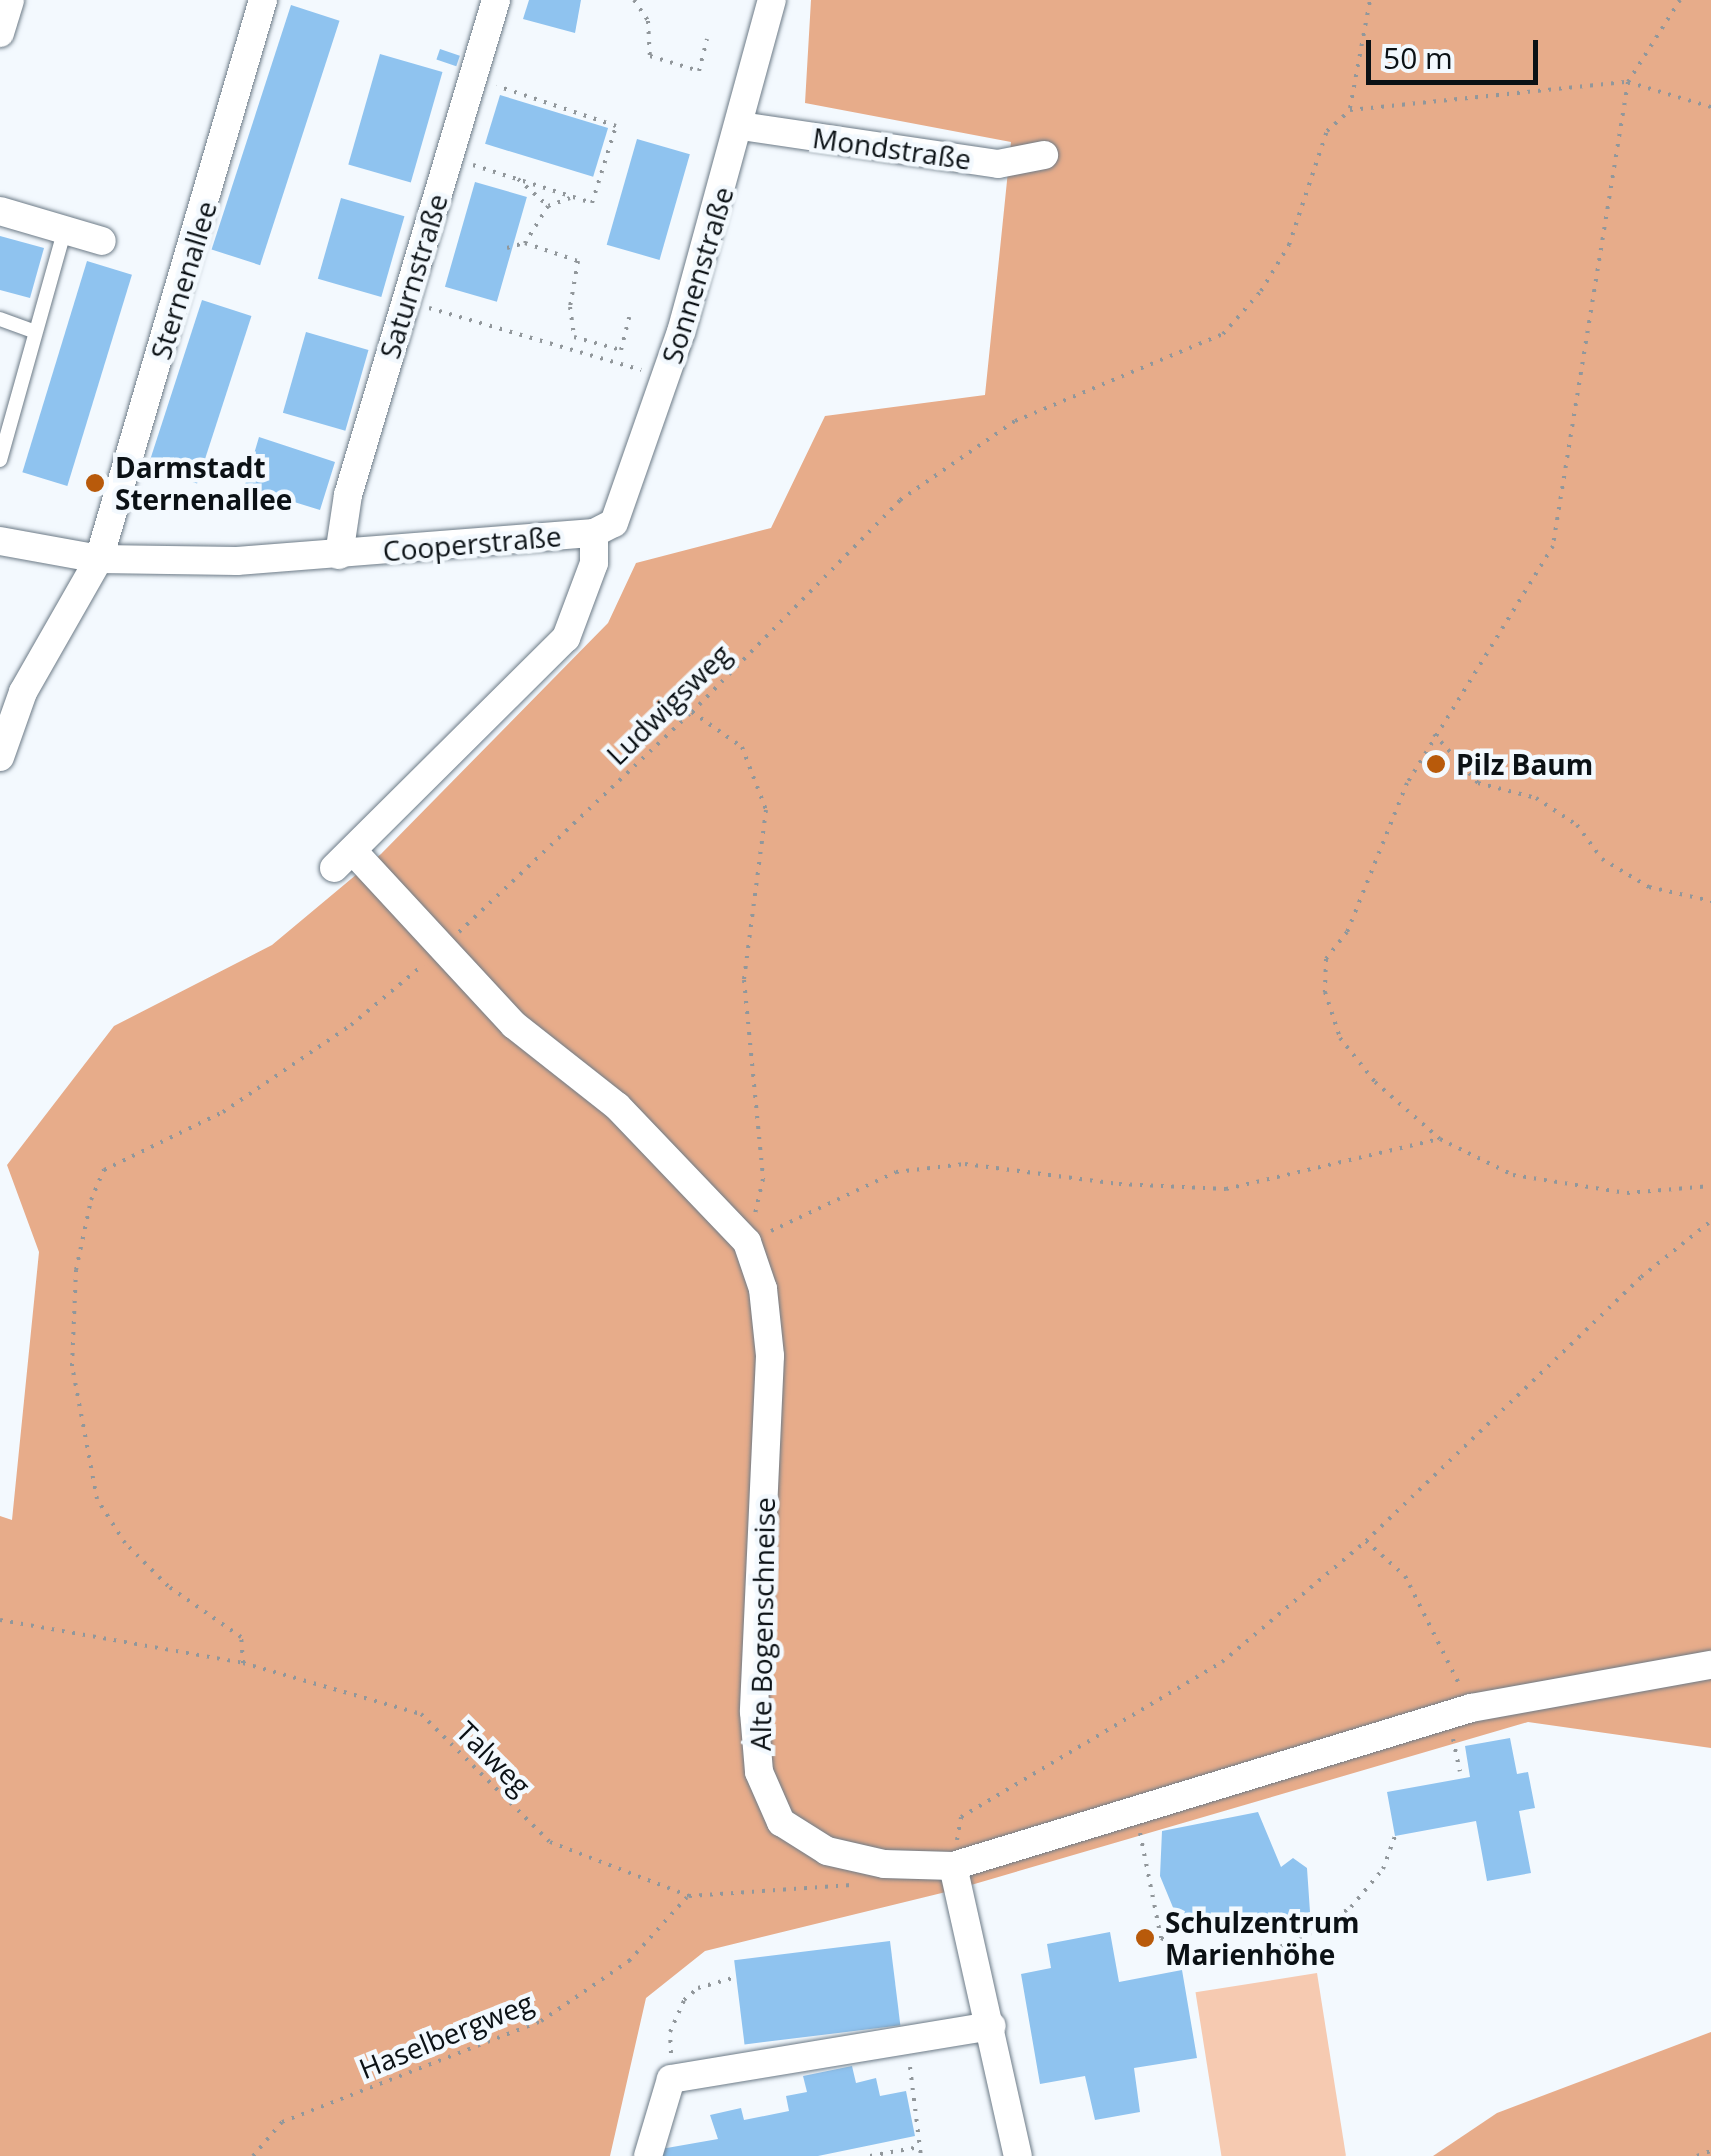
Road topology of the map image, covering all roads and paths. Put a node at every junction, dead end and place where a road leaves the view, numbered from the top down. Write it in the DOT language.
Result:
graph roads {
  1 [pos="10,0"];
  2 [pos="263,0"];
  3 [pos="496,0"];
  4 [pos="634,0"];
  5 [pos="772,0"];
  6 [pos="1370,0"];
  7 [pos="1680,0"];
  8 [pos="0,33"];
  9 [pos="707,39"];
  10 [pos="474,78"];
  11 [pos="1628,82"];
  12 [pos="1711,107"];
  13 [pos="1350,110"];
  14 [pos="740,126"];
  15 [pos="1044,155"];
  16 [pos="469,164"];
  17 [pos="516,178"];
  18 [pos="570,198"];
  19 [pos="548,206"];
  20 [pos="0,210"];
  21 [pos="64,230"];
  22 [pos="102,241"];
  23 [pos="525,243"];
  24 [pos="507,248"];
  25 [pos="405,301"];
  26 [pos="629,316"];
  27 [pos="0,318"];
  28 [pos="33,331"];
  29 [pos="666,378"];
  30 [pos="0,460"];
  31 [pos="594,533"];
  32 [pos="0,541"];
  33 [pos="339,555"];
  34 [pos="99,559"];
  35 [pos="692,712"];
  36 [pos="1434,734"];
  37 [pos="0,757"];
  38 [pos="1711,901"];
  39 [pos="444,948"];
  40 [pos="1440,1139"];
  41 [pos="1711,1186"];
  42 [pos="1711,1221"];
  43 [pos="746,1242"];
  44 [pos="1366,1542"];
  45 [pos="0,1620"];
  46 [pos="243,1663"];
  47 [pos="1711,1665"];
  48 [pos="1459,1711"];
  49 [pos="1460,1772"];
  50 [pos="1135,1808"];
  51 [pos="1395,1836"];
  52 [pos="953,1866"];
  53 [pos="858,1884"];
  54 [pos="689,1896"];
  55 [pos="736,1977"];
  56 [pos="992,2026"];
  57 [pos="906,2042"];
  58 [pos="671,2079"];
  59 [pos="920,2147"];
  60 [pos="1711,2152"];
  61 [pos="880,2155"];
  62 [pos="253,2156"];
  63 [pos="648,2156"];
  64 [pos="870,2156"];
  65 [pos="922,2156"];
  66 [pos="1018,2156"];
  67 [pos="1697,2156"];
  1 -- 8 [label="street"];
  2 -- 34 [label="street, Sternenallee"];
  3 -- 10 [label="street, Saturnstraße"];
  4 -- 9 [label="path"];
  5 -- 14 [label="street, Sonnenstraße"];
  6 -- 13 [label="path"];
  7 -- 11 [label="path"];
  10 -- 18 [label="path"];
  10 -- 25 [label="street, Saturnstraße"];
  11 -- 12 [label="path"];
  11 -- 13 [label="path"];
  11 -- 36 [label="path"];
  13 -- 35 [label="path, Ludwigsweg"];
  14 -- 15 [label="street, Mondstraße"];
  14 -- 29 [label="street, Sonnenstraße"];
  16 -- 17 [label="path"];
  17 -- 18 [label="path"];
  17 -- 19 [label="path"];
  18 -- 19 [label="path"];
  19 -- 23 [label="path"];
  20 -- 21 [label="street"];
  21 -- 22 [label="street"];
  21 -- 28 [label="lane"];
  23 -- 24 [label="path"];
  23 -- 26 [label="path"];
  25 -- 29 [label="path"];
  25 -- 33 [label="street, Saturnstraße"];
  27 -- 28 [label="lane"];
  28 -- 30 [label="lane"];
  29 -- 31 [label="street, Sonnenstraße"];
  31 -- 33 [label="street, Cooperstraße"];
  31 -- 39 [label="street, Cooperstraße"];
  32 -- 34 [label="street, Cooperstraße"];
  33 -- 34 [label="street, Cooperstraße"];
  34 -- 37 [label="street, Sternenallee"];
  35 -- 39 [label="path, Ludwigsweg"];
  35 -- 43 [label="path"];
  36 -- 38 [label="path"];
  36 -- 40 [label="path"];
  39 -- 43 [label="street, Alte Bogenschneise"];
  39 -- 46 [label="path, Ludwigsweg"];
  40 -- 41 [label="path"];
  40 -- 43 [label="path"];
  42 -- 44 [label="path"];
  43 -- 52 [label="street, Alte Bogenschneise"];
  44 -- 48 [label="path"];
  44 -- 52 [label="path"];
  45 -- 46 [label="path, Talweg"];
  46 -- 54 [label="path, Talweg"];
  47 -- 48 [label="street, Alte Bogenschneise"];
  48 -- 49 [label="path"];
  48 -- 50 [label="street, Alte Bogenschneise"];
  50 -- 51 [label="path"];
  50 -- 52 [label="street, Alte Bogenschneise"];
  52 -- 56 [label="street"];
  53 -- 54 [label="path, Talweg"];
  54 -- 62 [label="path, Haselbergweg"];
  55 -- 58 [label="path"];
  56 -- 57 [label="street"];
  56 -- 66 [label="street"];
  57 -- 58 [label="street"];
  57 -- 59 [label="path"];
  58 -- 63 [label="street"];
  59 -- 61 [label="path"];
  59 -- 65 [label="path"];
  60 -- 67 [label="path"];
  61 -- 64 [label="path"];
}
